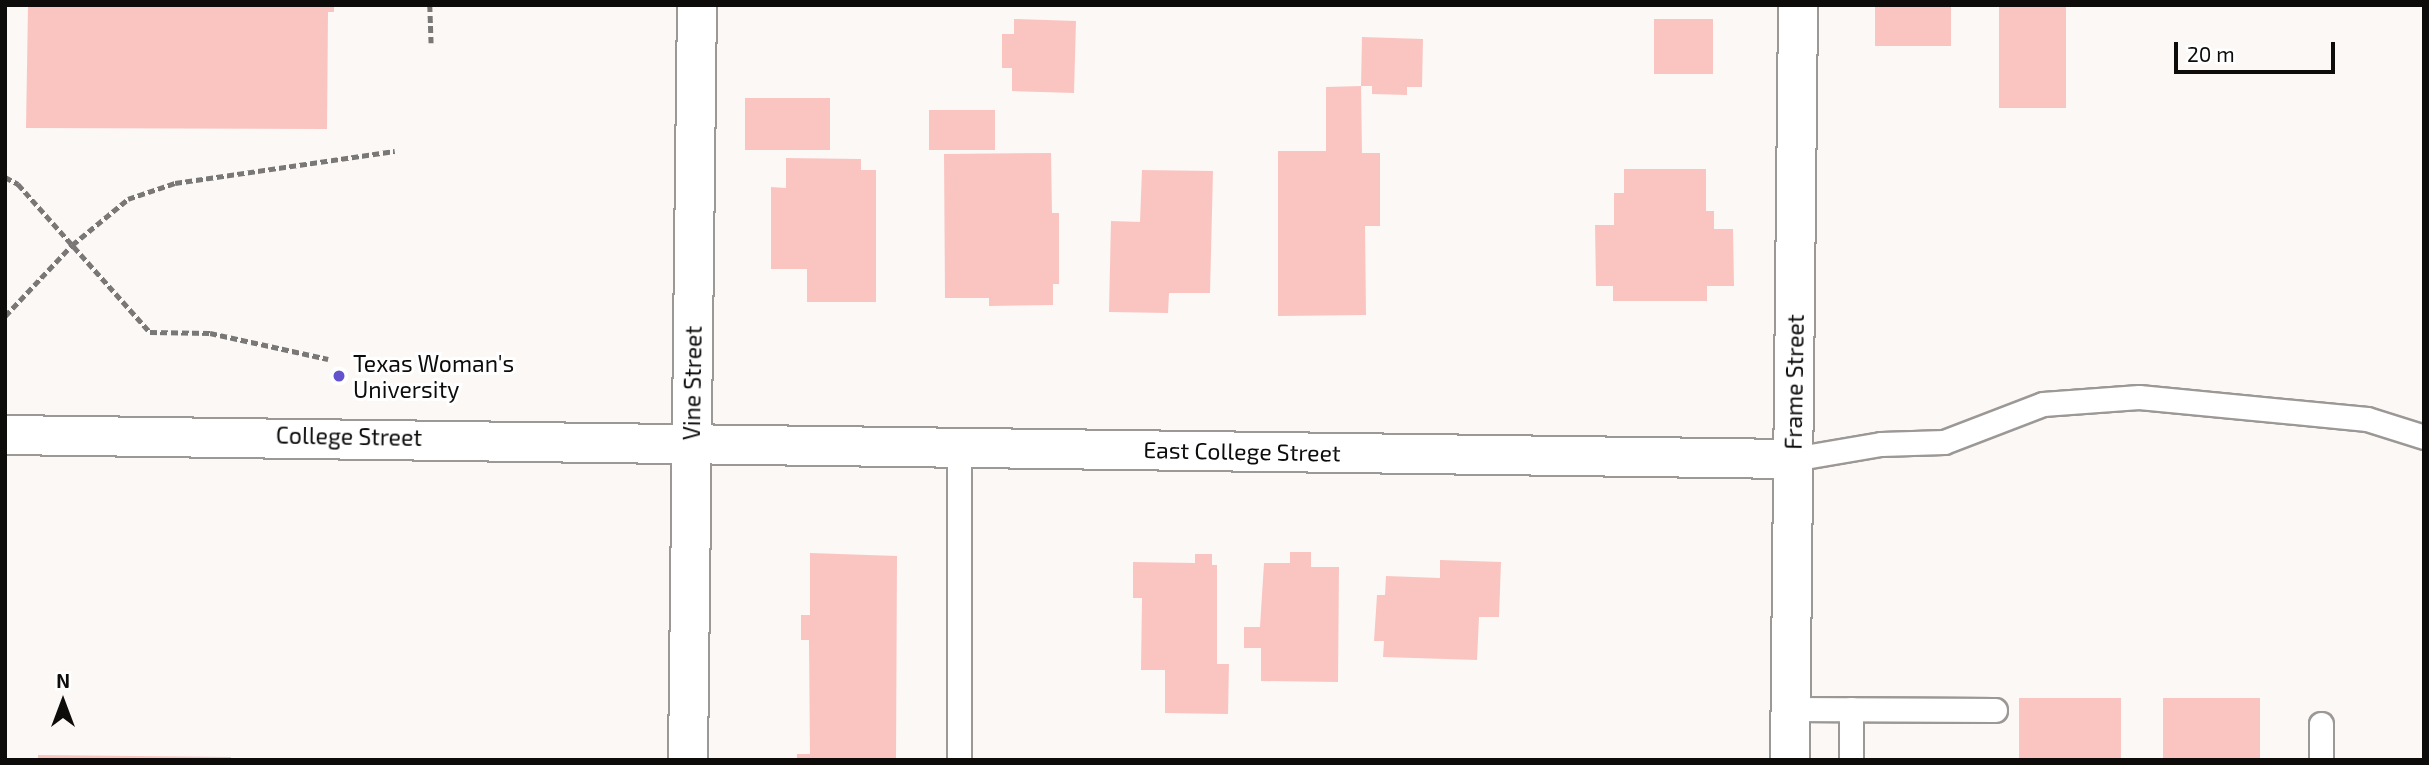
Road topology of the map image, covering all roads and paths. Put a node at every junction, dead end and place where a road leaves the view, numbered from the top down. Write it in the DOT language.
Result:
graph roads {
  1 [pos="430,5"];
  2 [pos="697,5"];
  3 [pos="1798,5"];
  4 [pos="431,43"];
  5 [pos="395,151"];
  6 [pos="5,177"];
  7 [pos="72,245"];
  8 [pos="5,316"];
  9 [pos="328,359"];
  10 [pos="5,435"];
  11 [pos="2424,437"];
  12 [pos="692,442"];
  13 [pos="959,446"];
  14 [pos="1793,459"];
  15 [pos="1791,709"];
  16 [pos="1851,709"];
  17 [pos="1995,710"];
  18 [pos="2321,724"];
  19 [pos="688,760"];
  20 [pos="959,760"];
  21 [pos="1790,760"];
  22 [pos="1851,760"];
  23 [pos="2321,760"];
  1 -- 4 [label="path"];
  2 -- 12 [label="street, Vine Street"];
  3 -- 14 [label="street, Frame Street"];
  5 -- 7 [label="path"];
  6 -- 7 [label="path"];
  7 -- 8 [label="path"];
  7 -- 9 [label="path"];
  10 -- 12 [label="street, College Street"];
  11 -- 14 [label="lane"];
  12 -- 13 [label="street, East College Street"];
  12 -- 19 [label="street, Vine Street"];
  13 -- 14 [label="street, East College Street"];
  13 -- 20 [label="lane"];
  14 -- 15 [label="street, Frame Street"];
  15 -- 16 [label="lane"];
  15 -- 21 [label="street, Frame Street"];
  16 -- 17 [label="lane"];
  16 -- 22 [label="lane"];
  18 -- 23 [label="lane"];
}
